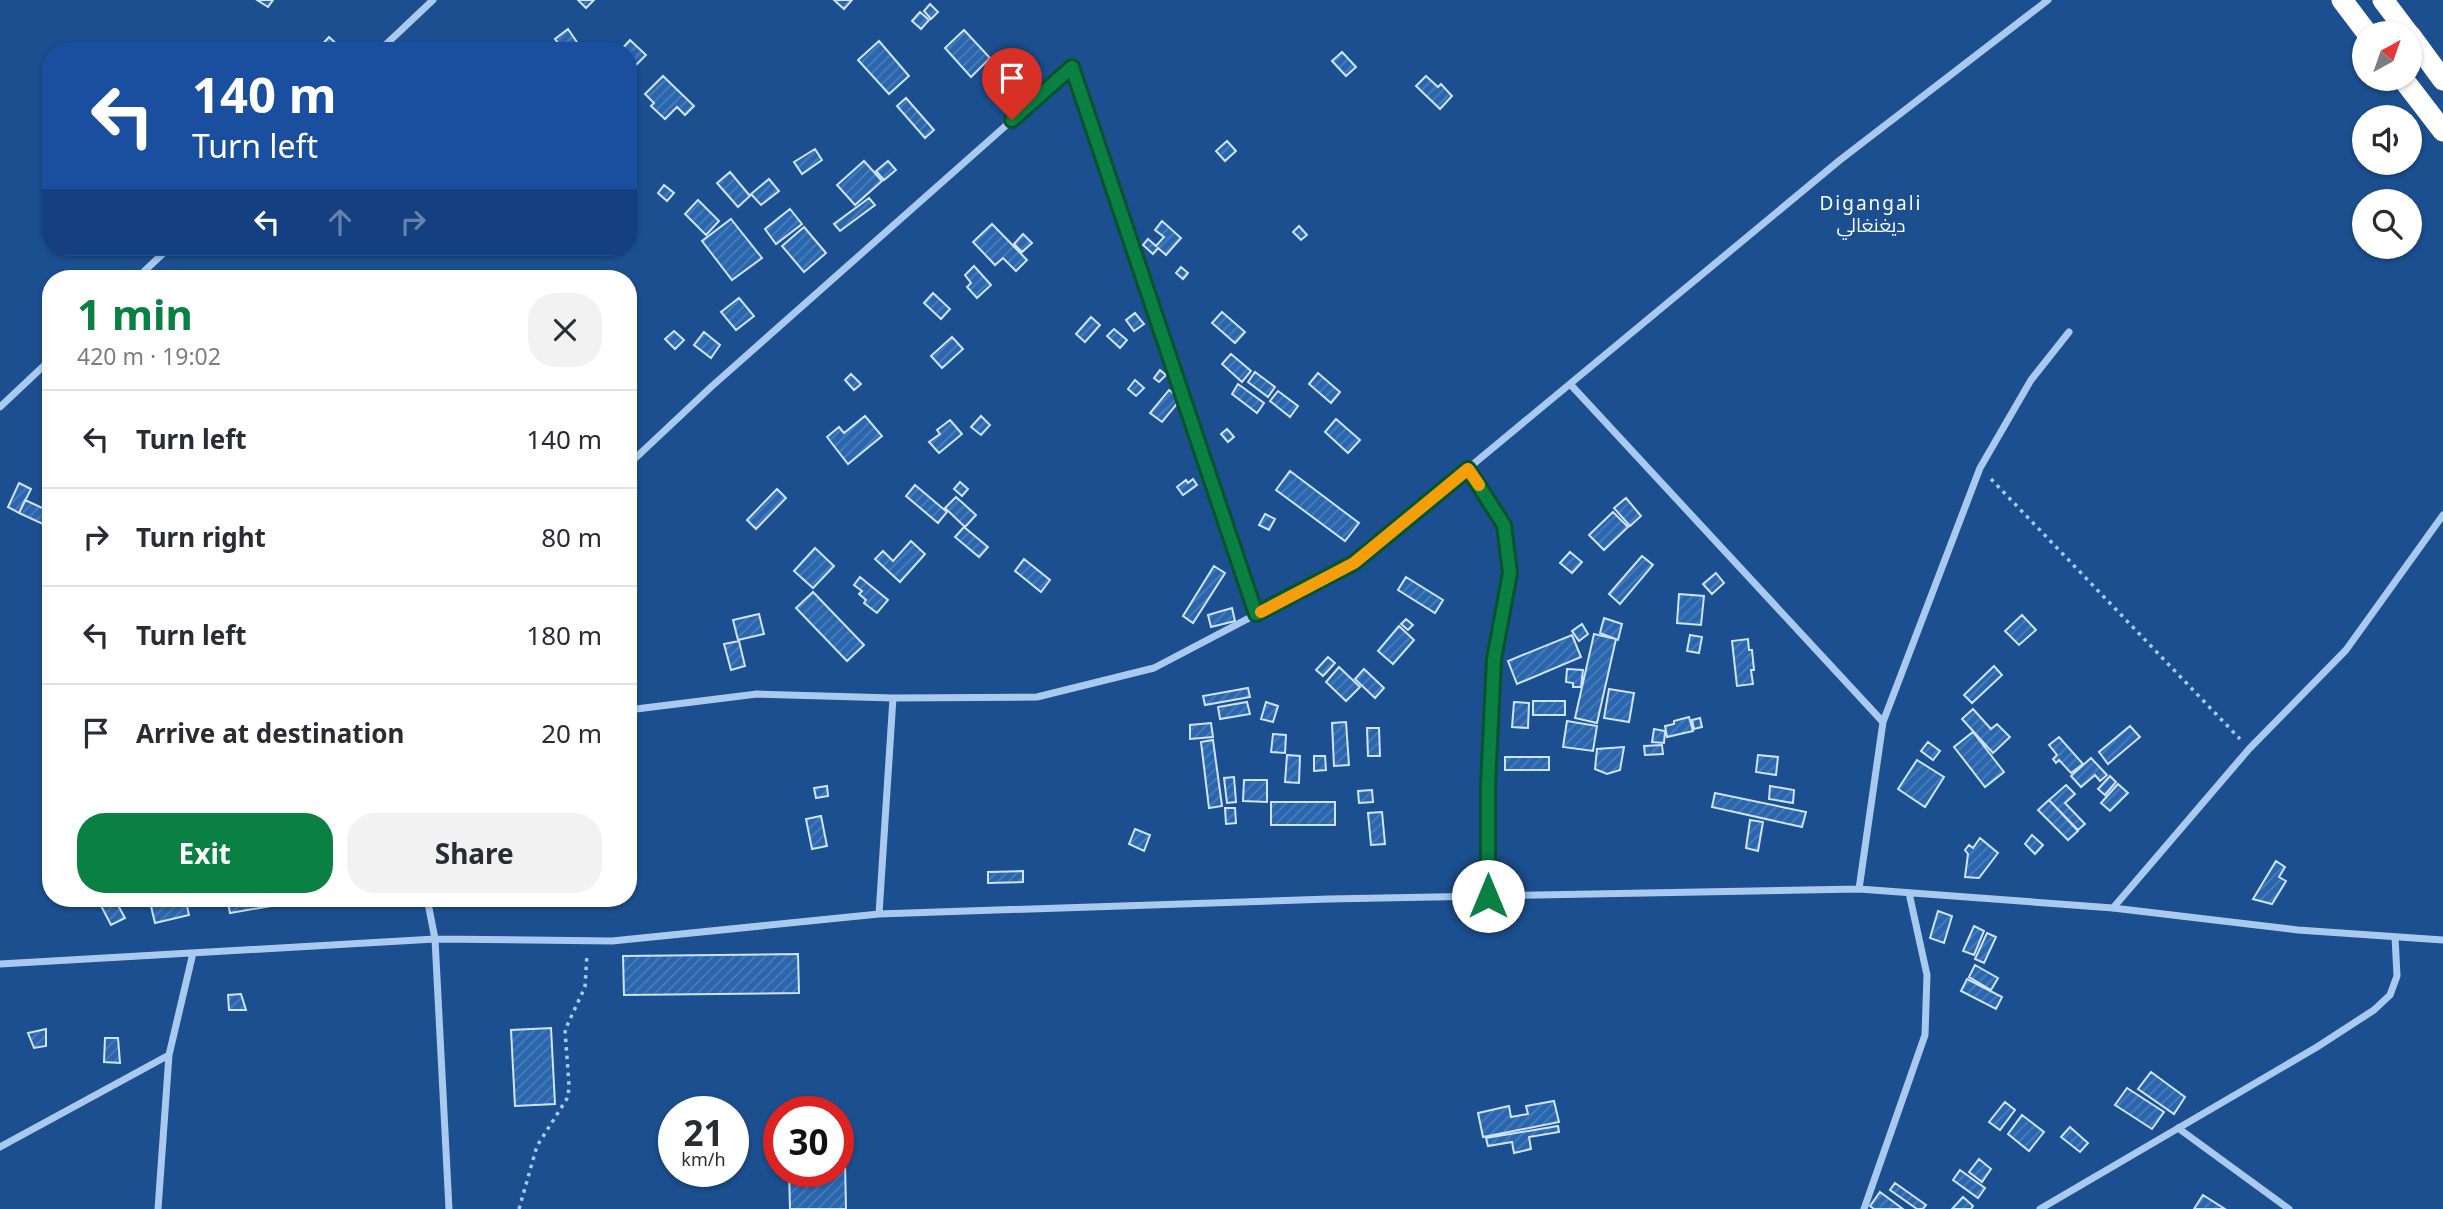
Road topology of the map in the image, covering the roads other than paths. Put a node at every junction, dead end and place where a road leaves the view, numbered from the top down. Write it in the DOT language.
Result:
graph roads {
  1 [pos="433,0"];
  2 [pos="2048,0"];
  3 [pos="2342,0"];
  4 [pos="2383,0"];
  5 [pos="2358,21"];
  6 [pos="2399,21"];
  7 [pos="389,42"];
  8 [pos="2422,52"];
  9 [pos="2443,80"];
  10 [pos="2412,91"];
  11 [pos="2443,131"];
  12 [pos="160,256"];
  13 [pos="146,270"];
  14 [pos="2069,332"];
  15 [pos="42,367"];
  16 [pos="1570,384"];
  17 [pos="0,407"];
  18 [pos="637,457"];
  19 [pos="1468,469"];
  20 [pos="2443,515"];
  21 [pos="1256,614"];
  22 [pos="893,698"];
  23 [pos="637,709"];
  24 [pos="1883,722"];
  25 [pos="1859,889"];
  26 [pos="1909,893"];
  27 [pos="1488,896"];
  28 [pos="430,907"];
  29 [pos="2113,908"];
  30 [pos="880,914"];
  31 [pos="2395,937"];
  32 [pos="435,939"];
  33 [pos="2443,940"];
  34 [pos="193,953"];
  35 [pos="0,964"];
  36 [pos="169,1055"];
  37 [pos="2178,1128"];
  38 [pos="0,1147"];
  39 [pos="158,1209"];
  40 [pos="449,1209"];
  41 [pos="1864,1209"];
  42 [pos="2040,1209"];
  43 [pos="2289,1209"];
  1 -- 7 [label="street"];
  2 -- 16 [label="street"];
  3 -- 5 [label="highway"];
  4 -- 6 [label="highway"];
  8 -- 9 [label="highway"];
  10 -- 11 [label="highway"];
  12 -- 13 [label="street"];
  14 -- 24 [label="street"];
  15 -- 17 [label="street"];
  16 -- 19 [label="street"];
  16 -- 24 [label="street"];
  18 -- 21 [label="street"];
  19 -- 21 [label="street"];
  19 -- 27 [label="street"];
  20 -- 29 [label="street"];
  21 -- 22 [label="street"];
  22 -- 23 [label="street"];
  22 -- 30 [label="street"];
  24 -- 25 [label="street"];
  25 -- 26 [label="street"];
  25 -- 27 [label="street"];
  26 -- 29 [label="street"];
  26 -- 41 [label="street"];
  27 -- 30 [label="street"];
  28 -- 32 [label="street"];
  29 -- 31 [label="street"];
  30 -- 32 [label="street"];
  31 -- 33 [label="street"];
  31 -- 37 [label="street"];
  32 -- 34 [label="street"];
  32 -- 40 [label="street"];
  34 -- 35 [label="street"];
  34 -- 36 [label="street"];
  36 -- 38 [label="street"];
  36 -- 39 [label="street"];
  37 -- 42 [label="street"];
  37 -- 43 [label="street"];
}
